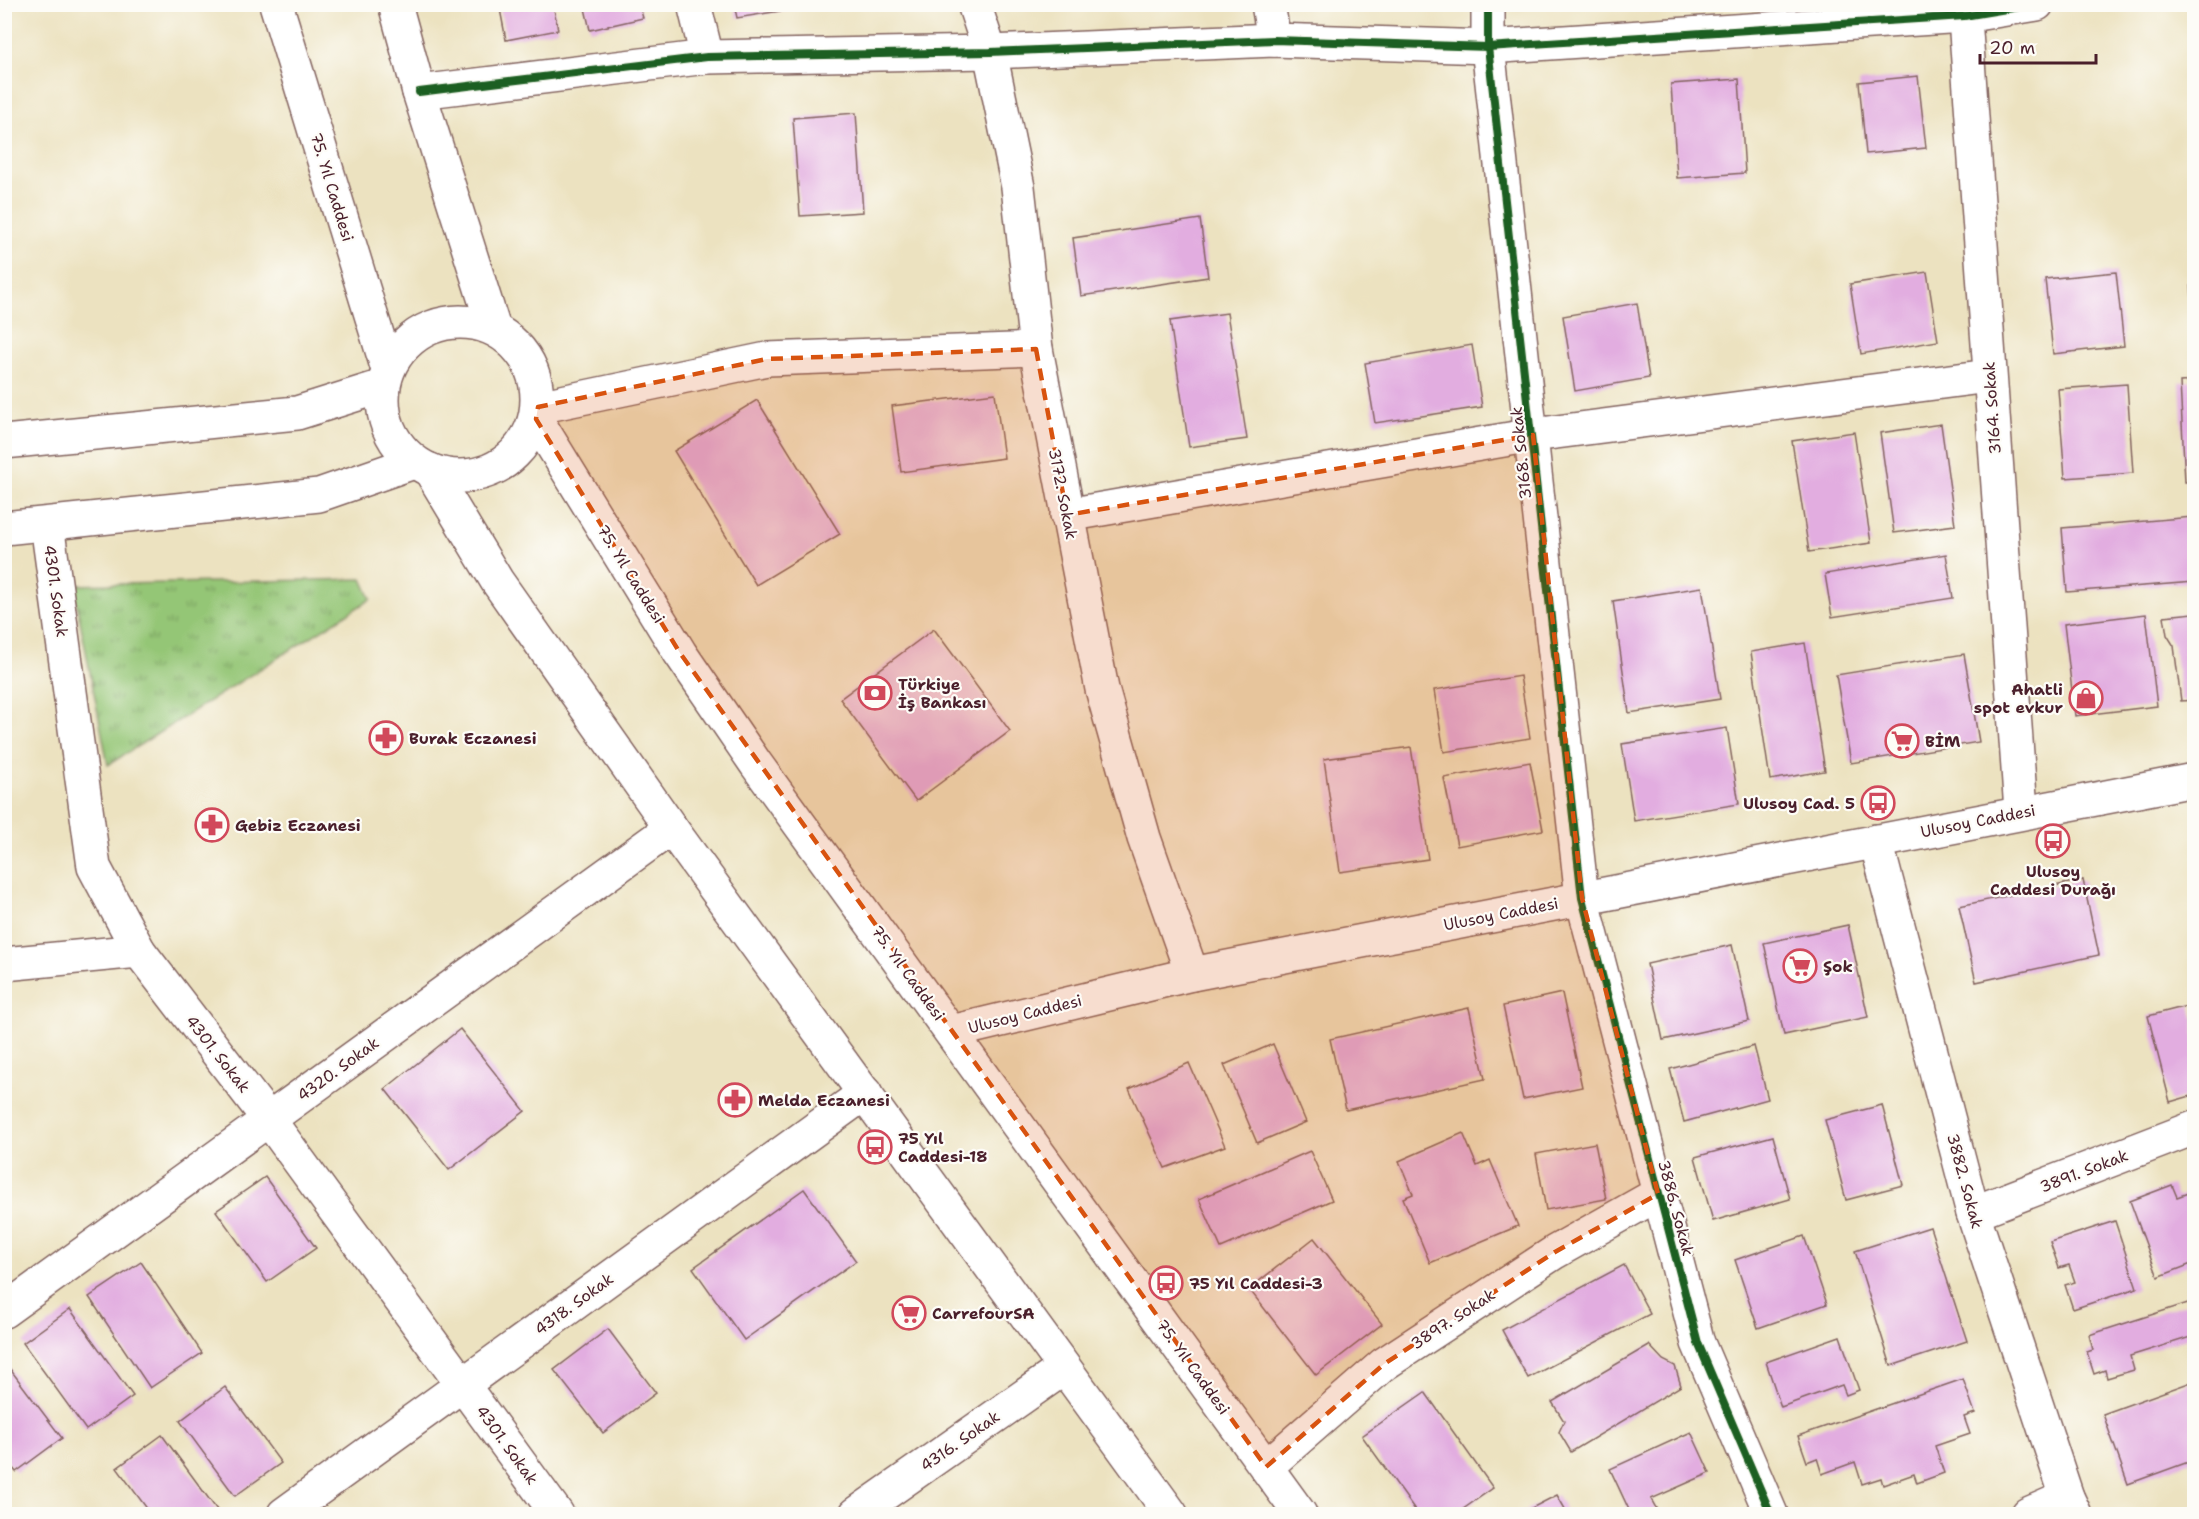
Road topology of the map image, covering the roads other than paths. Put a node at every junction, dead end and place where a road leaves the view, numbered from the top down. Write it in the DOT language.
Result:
graph roads {
  1 [pos="276,4"];
  2 [pos="395,4"];
  3 [pos="694,4"];
  4 [pos="974,4"];
  5 [pos="1268,4"];
  6 [pos="1488,4"];
  7 [pos="2037,4"];
  8 [pos="1964,10"];
  9 [pos="1274,40"];
  10 [pos="1488,47"];
  11 [pos="990,52"];
  12 [pos="707,57"];
  13 [pos="419,93"];
  14 [pos="494,329"];
  15 [pos="1036,349"];
  16 [pos="1989,376"];
  17 [pos="386,378"];
  18 [pos="537,413"];
  19 [pos="1533,435"];
  20 [pos="4,442"];
  21 [pos="422,466"];
  22 [pos="1067,515"];
  23 [pos="47,524"];
  24 [pos="4,528"];
  25 [pos="2194,780"];
  26 [pos="2021,811"];
  27 [pos="671,828"];
  28 [pos="1876,842"];
  29 [pos="1582,898"];
  30 [pos="139,951"];
  31 [pos="4,964"];
  32 [pos="1192,974"];
  33 [pos="951,1032"];
  34 [pos="865,1094"];
  35 [pos="269,1119"];
  36 [pos="2194,1128"];
  37 [pos="1658,1194"];
  38 [pos="1973,1213"];
  39 [pos="4,1311"];
  40 [pos="1064,1368"];
  41 [pos="462,1384"];
  42 [pos="1266,1467"];
  43 [pos="2071,1506"];
  44 [pos="284,1515"];
  45 [pos="557,1515"];
  46 [pos="856,1515"];
  47 [pos="1171,1515"];
  48 [pos="1300,1515"];
  49 [pos="1771,1515"];
  50 [pos="2028,1515"];
  1 -- 17 [label="street, 75. Yıl Caddesi"];
  2 -- 13 [label="street"];
  3 -- 12 [label="street"];
  4 -- 11 [label="street, 3172. Sokak"];
  5 -- 9 [label="street"];
  6 -- 10 [label="street, 3168. Sokak"];
  7 -- 8 [label="street"];
  8 -- 10 [label="street"];
  8 -- 16 [label="street, 3164. Sokak"];
  9 -- 10 [label="street"];
  9 -- 11 [label="street"];
  10 -- 19 [label="street, 3168. Sokak"];
  11 -- 12 [label="street"];
  11 -- 15 [label="street, 3172. Sokak"];
  12 -- 13 [label="street"];
  13 -- 14 [label="street"];
  14 -- 17 [label="street"];
  14 -- 18 [label="street"];
  15 -- 18 [label="street"];
  15 -- 22 [label="street, 3172. Sokak"];
  16 -- 19 [label="street"];
  16 -- 26 [label="street, 3164. Sokak"];
  17 -- 20 [label="street"];
  17 -- 21 [label="street"];
  18 -- 21 [label="street"];
  18 -- 33 [label="street, 75. Yıl Caddesi"];
  19 -- 22 [label="street"];
  19 -- 29 [label="street, 3168. Sokak"];
  21 -- 23 [label="street"];
  21 -- 27 [label="street"];
  22 -- 32 [label="street, 3172. Sokak"];
  23 -- 24 [label="street"];
  23 -- 30 [label="street, 4301. Sokak"];
  25 -- 26 [label="street, Ulusoy Caddesi"];
  26 -- 28 [label="street, Ulusoy Caddesi"];
  27 -- 34 [label="street"];
  27 -- 35 [label="street, 4320. Sokak"];
  28 -- 29 [label="street, Ulusoy Caddesi"];
  28 -- 38 [label="street, 3882. Sokak"];
  29 -- 32 [label="street, Ulusoy Caddesi"];
  29 -- 37 [label="street, 3886. Sokak"];
  30 -- 31 [label="street"];
  30 -- 35 [label="street, 4301. Sokak"];
  32 -- 33 [label="street, Ulusoy Caddesi"];
  33 -- 42 [label="street, 75. Yıl Caddesi"];
  34 -- 40 [label="street"];
  34 -- 41 [label="street, 4318. Sokak"];
  35 -- 39 [label="street, 4320. Sokak"];
  35 -- 41 [label="street, 4301. Sokak"];
  36 -- 38 [label="street, 3891. Sokak"];
  37 -- 42 [label="street, 3897. Sokak"];
  37 -- 49 [label="street, 3886. Sokak"];
  38 -- 43 [label="street, 3882. Sokak"];
  40 -- 46 [label="street, 4316. Sokak"];
  40 -- 47 [label="street"];
  41 -- 44 [label="street, 4318. Sokak"];
  41 -- 45 [label="street, 4301. Sokak"];
  42 -- 48 [label="street, 75. Yıl Caddesi"];
  43 -- 50 [label="street"];
}
